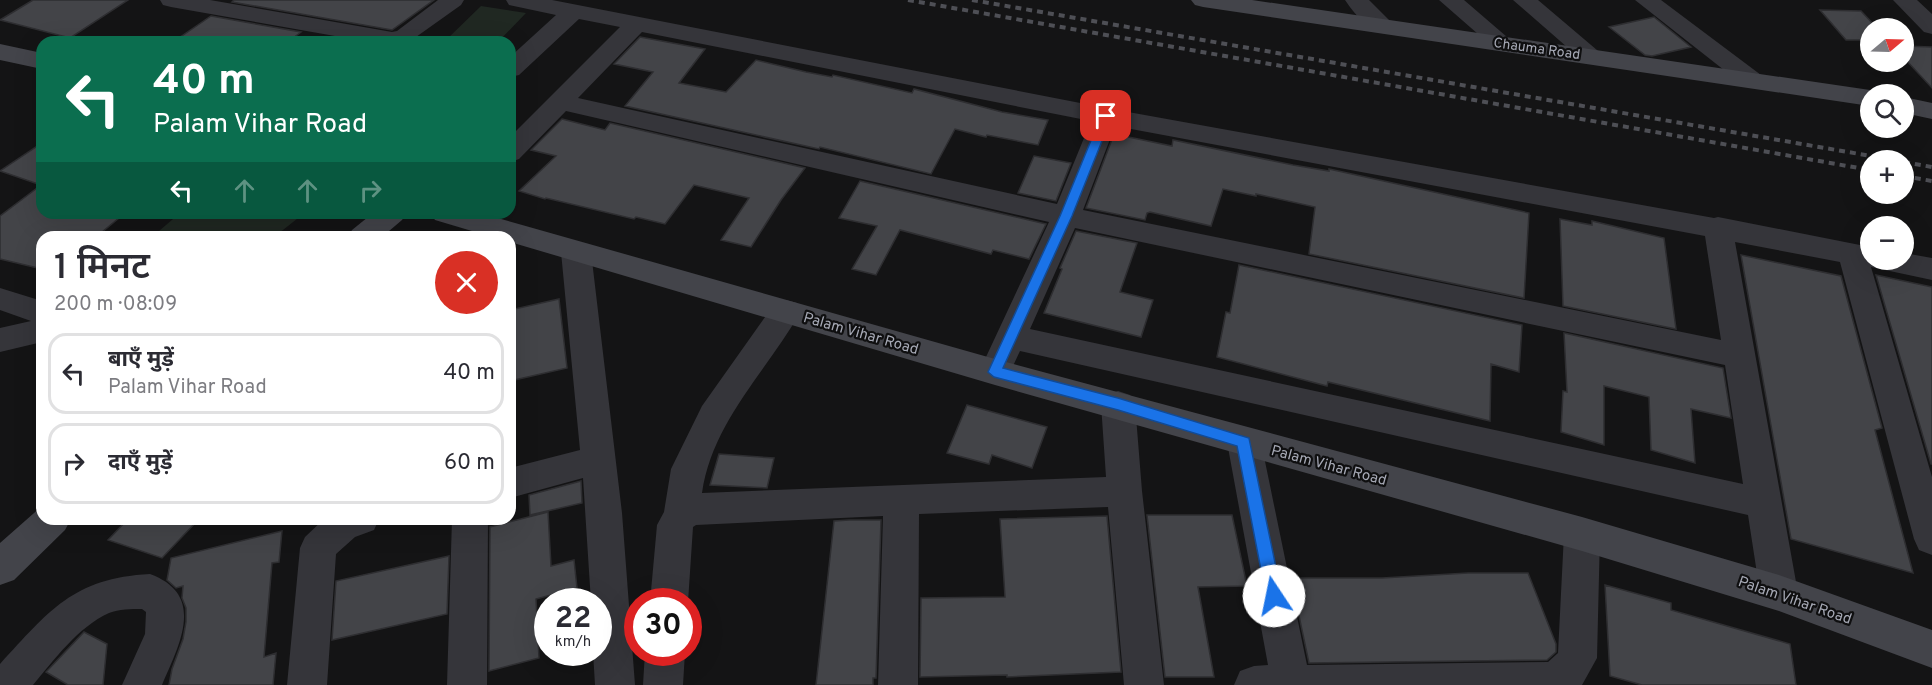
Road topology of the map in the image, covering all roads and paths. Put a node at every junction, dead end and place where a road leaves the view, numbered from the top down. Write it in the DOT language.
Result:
graph roads {
  1 [pos="171,0"];
  2 [pos="286,0"];
  3 [pos="453,0"];
  4 [pos="517,0"];
  5 [pos="1203,0"];
  6 [pos="1356,0"];
  7 [pos="1450,0"];
  8 [pos="1524,0"];
  9 [pos="1646,0"];
  10 [pos="1916,5"];
  11 [pos="574,11"];
  12 [pos="261,17"];
  13 [pos="636,24"];
  14 [pos="1384,27"];
  15 [pos="1932,27"];
  16 [pos="374,36"];
  17 [pos="405,36"];
  18 [pos="1502,43"];
  19 [pos="0,52"];
  20 [pos="1592,56"];
  21 [pos="36,61"];
  22 [pos="516,64"];
  23 [pos="1752,80"];
  24 [pos="1860,96"];
  25 [pos="560,102"];
  26 [pos="1914,107"];
  27 [pos="1932,111"];
  28 [pos="1106,116"];
  29 [pos="516,147"];
  30 [pos="1066,216"];
  31 [pos="372,219"];
  32 [pos="464,219"];
  33 [pos="355,224"];
  34 [pos="490,227"];
  35 [pos="1718,227"];
  36 [pos="516,235"];
  37 [pos="576,252"];
  38 [pos="1860,255"];
  39 [pos="1914,265"];
  40 [pos="1932,268"];
  41 [pos="1865,270"];
  42 [pos="0,299"];
  43 [pos="36,311"];
  44 [pos="786,311"];
  45 [pos="36,331"];
  46 [pos="1011,337"];
  47 [pos="0,340"];
  48 [pos="1739,356"];
  49 [pos="994,372"];
  50 [pos="1118,404"];
  51 [pos="1244,442"];
  52 [pos="599,459"];
  53 [pos="516,481"];
  54 [pos="1124,491"];
  55 [pos="902,500"];
  56 [pos="1763,503"];
  57 [pos="681,515"];
  58 [pos="46,525"];
  59 [pos="343,525"];
  60 [pos="470,525"];
  61 [pos="1581,534"];
  62 [pos="1932,539"];
  63 [pos="0,568"];
  64 [pos="670,588"];
  65 [pos="1779,592"];
  66 [pos="1932,649"];
  67 [pos="664,666"];
  68 [pos="1273,684"];
  69 [pos="7,685"];
  70 [pos="142,685"];
  71 [pos="306,685"];
  72 [pos="467,685"];
  73 [pos="615,685"];
  74 [pos="663,685"];
  75 [pos="898,685"];
  76 [pos="1144,685"];
  1 -- 12 [label="street"];
  2 -- 12 [label="street"];
  3 -- 17 [label="street"];
  4 -- 11 [label="street"];
  5 -- 14 [label="street, Chauma Road"];
  6 -- 14 [label="street"];
  7 -- 18 [label="street"];
  8 -- 20 [label="street"];
  9 -- 23 [label="street"];
  10 -- 15 [label="street"];
  11 -- 13 [label="street"];
  11 -- 22 [label="street"];
  12 -- 16 [label="street"];
  13 -- 25 [label="street"];
  13 -- 28 [label="street"];
  14 -- 18 [label="street, Chauma Road"];
  18 -- 20 [label="street, Chauma Road"];
  19 -- 21 [label="street"];
  20 -- 23 [label="street, Chauma Road"];
  23 -- 24 [label="street, Chauma Road"];
  25 -- 29 [label="street"];
  25 -- 30 [label="street"];
  26 -- 27 [label="street"];
  28 -- 30 [label="street"];
  28 -- 35 [label="street"];
  30 -- 46 [label="street"];
  30 -- 48 [label="street"];
  31 -- 33 [label="street"];
  32 -- 34 [label="street, Palam Vihar Road"];
  35 -- 38 [label="street"];
  35 -- 48 [label="street"];
  36 -- 37 [label="street, Palam Vihar Road"];
  37 -- 44 [label="street, Palam Vihar Road"];
  37 -- 52 [label="street"];
  39 -- 40 [label="street"];
  41 -- 62 [label="street"];
  42 -- 43 [label="street"];
  44 -- 49 [label="street, Palam Vihar Road"];
  44 -- 57 [label="street"];
  45 -- 47 [label="street"];
  46 -- 49 [label="street"];
  46 -- 56 [label="street"];
  48 -- 56 [label="street"];
  49 -- 50 [label="street, Palam Vihar Road"];
  50 -- 51 [label="street, Palam Vihar Road"];
  50 -- 54 [label="street"];
  51 -- 61 [label="street, Palam Vihar Road"];
  51 -- 68 [label="street"];
  52 -- 53 [label="street"];
  52 -- 73 [label="street"];
  54 -- 55 [label="street"];
  54 -- 76 [label="street"];
  55 -- 57 [label="street"];
  55 -- 75 [label="street"];
  56 -- 65 [label="street"];
  57 -- 64 [label="street"];
  58 -- 63 [label="street"];
  59 -- 71 [label="street"];
  60 -- 72 [label="street"];
  61 -- 65 [label="street, Palam Vihar Road"];
  61 -- 68 [label="street"];
  65 -- 66 [label="street, Palam Vihar Road"];
  67 -- 74 [label="street"];
  69 -- 70 [label="street"];
}
